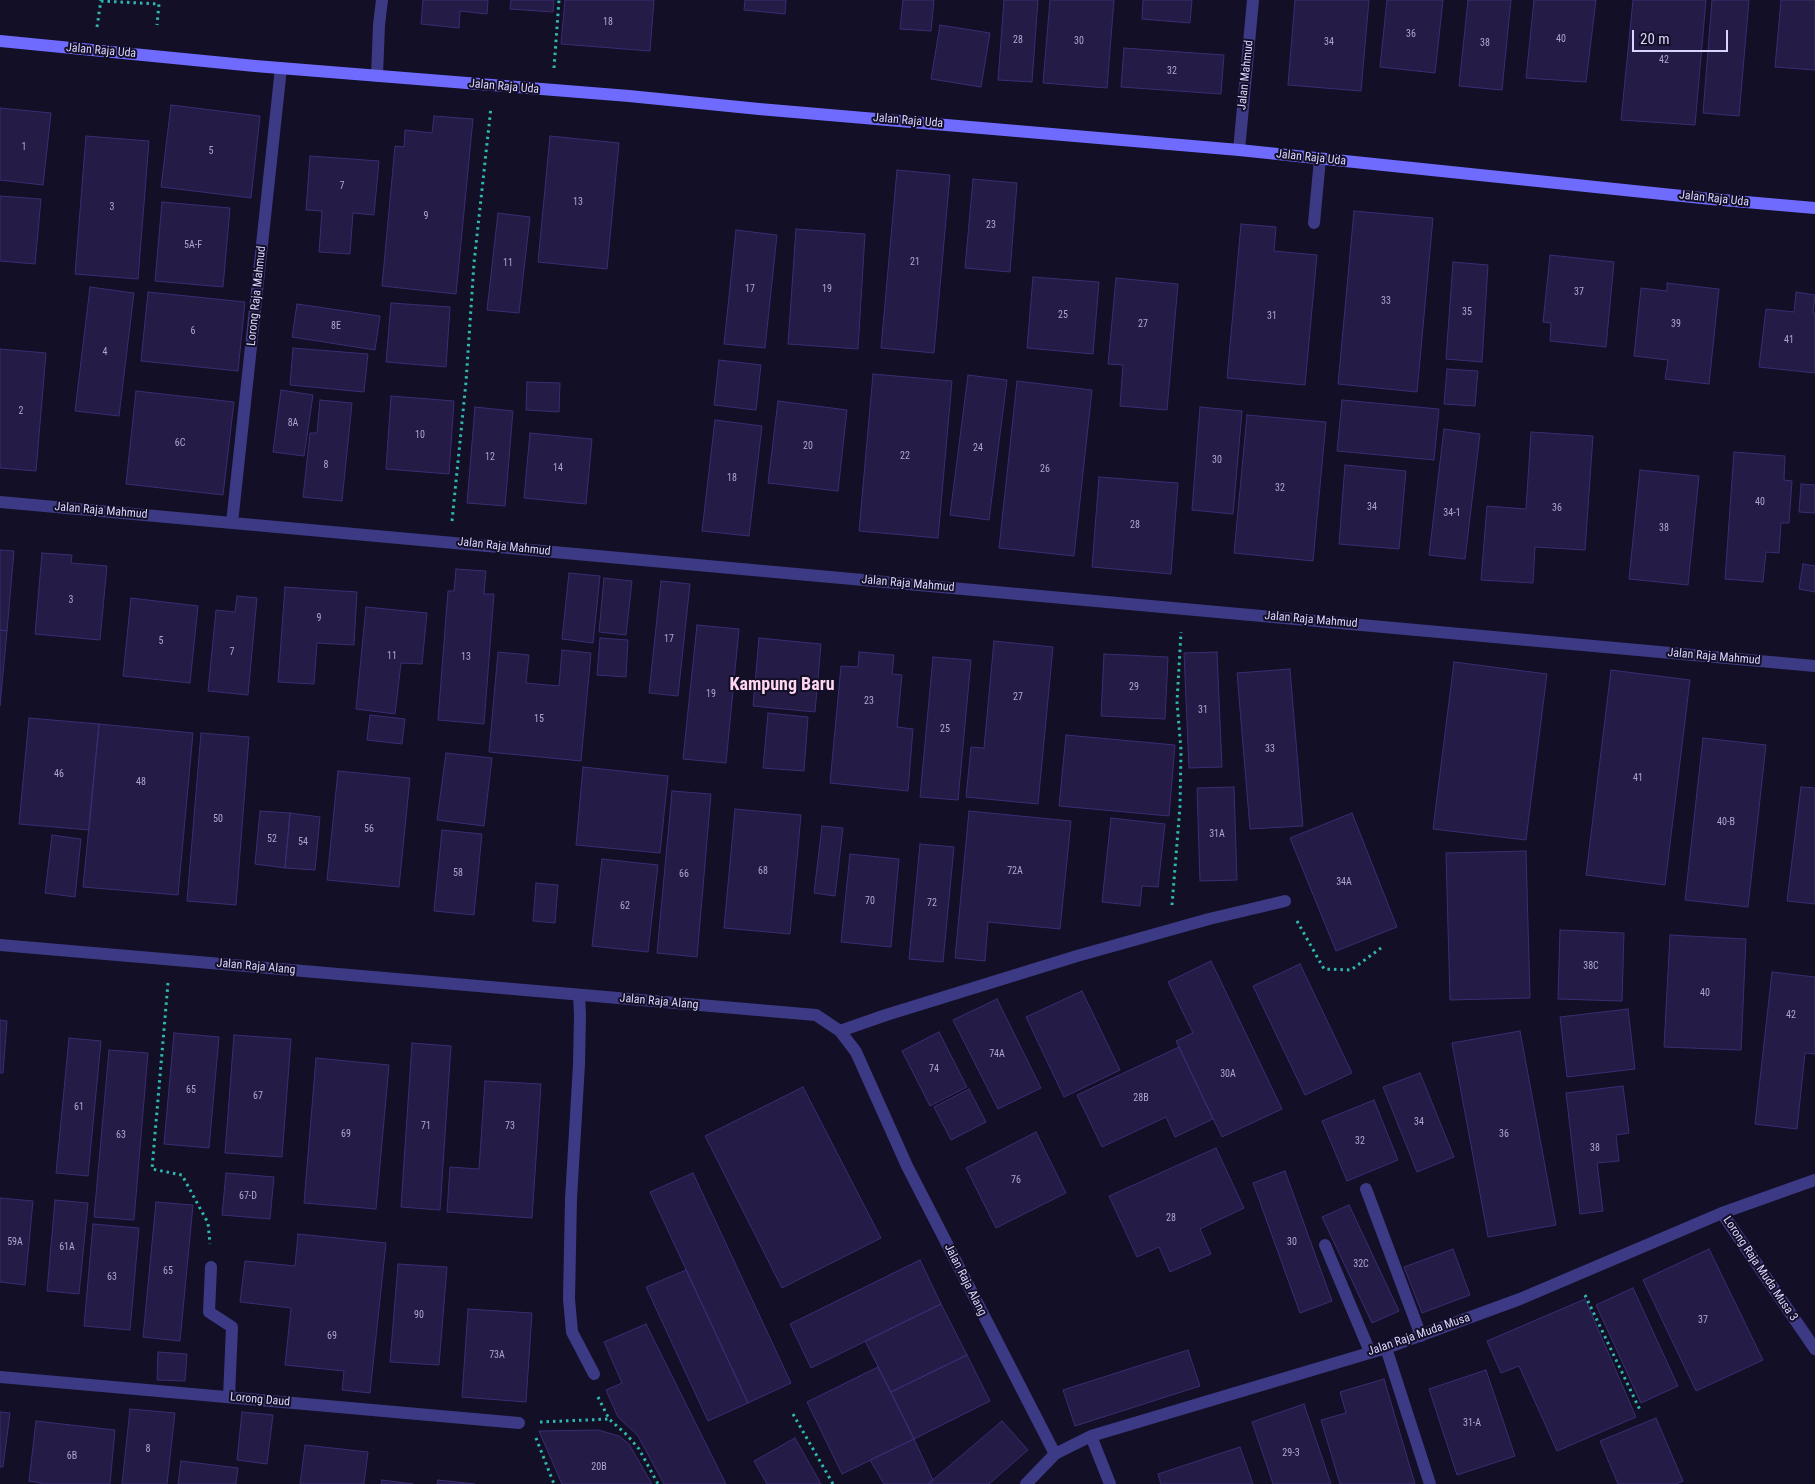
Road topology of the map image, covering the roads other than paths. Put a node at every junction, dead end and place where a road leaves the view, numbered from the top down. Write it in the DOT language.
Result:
graph roads {
  1 [pos="382,0"];
  2 [pos="1253,0"];
  3 [pos="0,41"];
  4 [pos="281,68"];
  5 [pos="377,76"];
  6 [pos="1239,150"];
  7 [pos="1320,159"];
  8 [pos="1815,208"];
  9 [pos="1314,223"];
  10 [pos="0,502"];
  11 [pos="232,523"];
  12 [pos="1815,666"];
  13 [pos="1285,901"];
  14 [pos="0,945"];
  15 [pos="579,995"];
  16 [pos="840,1032"];
  17 [pos="1815,1180"];
  18 [pos="1366,1189"];
  19 [pos="1722,1213"];
  20 [pos="1325,1245"];
  21 [pos="211,1267"];
  22 [pos="1421,1336"];
  23 [pos="1386,1348"];
  24 [pos="1815,1350"];
  25 [pos="1370,1352"];
  26 [pos="594,1374"];
  27 [pos="0,1377"];
  28 [pos="229,1397"];
  29 [pos="525,1423"];
  30 [pos="1091,1436"];
  31 [pos="1055,1454"];
  32 [pos="1026,1484"];
  33 [pos="1110,1484"];
  34 [pos="1430,1484"];
  1 -- 5 [label="street"];
  2 -- 6 [label="street, Jalan Mahmud"];
  3 -- 4 [label="street, Jalan Raja Uda"];
  4 -- 5 [label="street, Jalan Raja Uda"];
  4 -- 11 [label="street, Lorong Raja Mahmud"];
  5 -- 6 [label="street, Jalan Raja Uda"];
  6 -- 7 [label="street, Jalan Raja Uda"];
  7 -- 8 [label="street, Jalan Raja Uda"];
  7 -- 9 [label="street"];
  10 -- 11 [label="street, Jalan Raja Mahmud"];
  11 -- 12 [label="street, Jalan Raja Mahmud"];
  13 -- 16 [label="street"];
  14 -- 15 [label="street, Jalan Raja Alang"];
  15 -- 16 [label="street, Jalan Raja Alang"];
  15 -- 26 [label="street"];
  16 -- 31 [label="street, Jalan Raja Alang"];
  17 -- 19 [label="street, Jalan Raja Muda Musa"];
  18 -- 22 [label="street"];
  19 -- 22 [label="street, Jalan Raja Muda Musa"];
  19 -- 24 [label="street, Lorong Raja Muda Musa 3"];
  20 -- 25 [label="street"];
  21 -- 28 [label="street"];
  22 -- 23 [label="street, Jalan Raja Muda Musa"];
  23 -- 25 [label="street, Jalan Raja Muda Musa"];
  23 -- 34 [label="street"];
  25 -- 30 [label="street, Jalan Raja Muda Musa"];
  27 -- 28 [label="street, Lorong Daud"];
  28 -- 29 [label="street, Lorong Daud"];
  30 -- 31 [label="street, Jalan Raja Muda Musa"];
  30 -- 33 [label="street"];
  31 -- 32 [label="street, Jalan Raja Muda Musa"];
}
